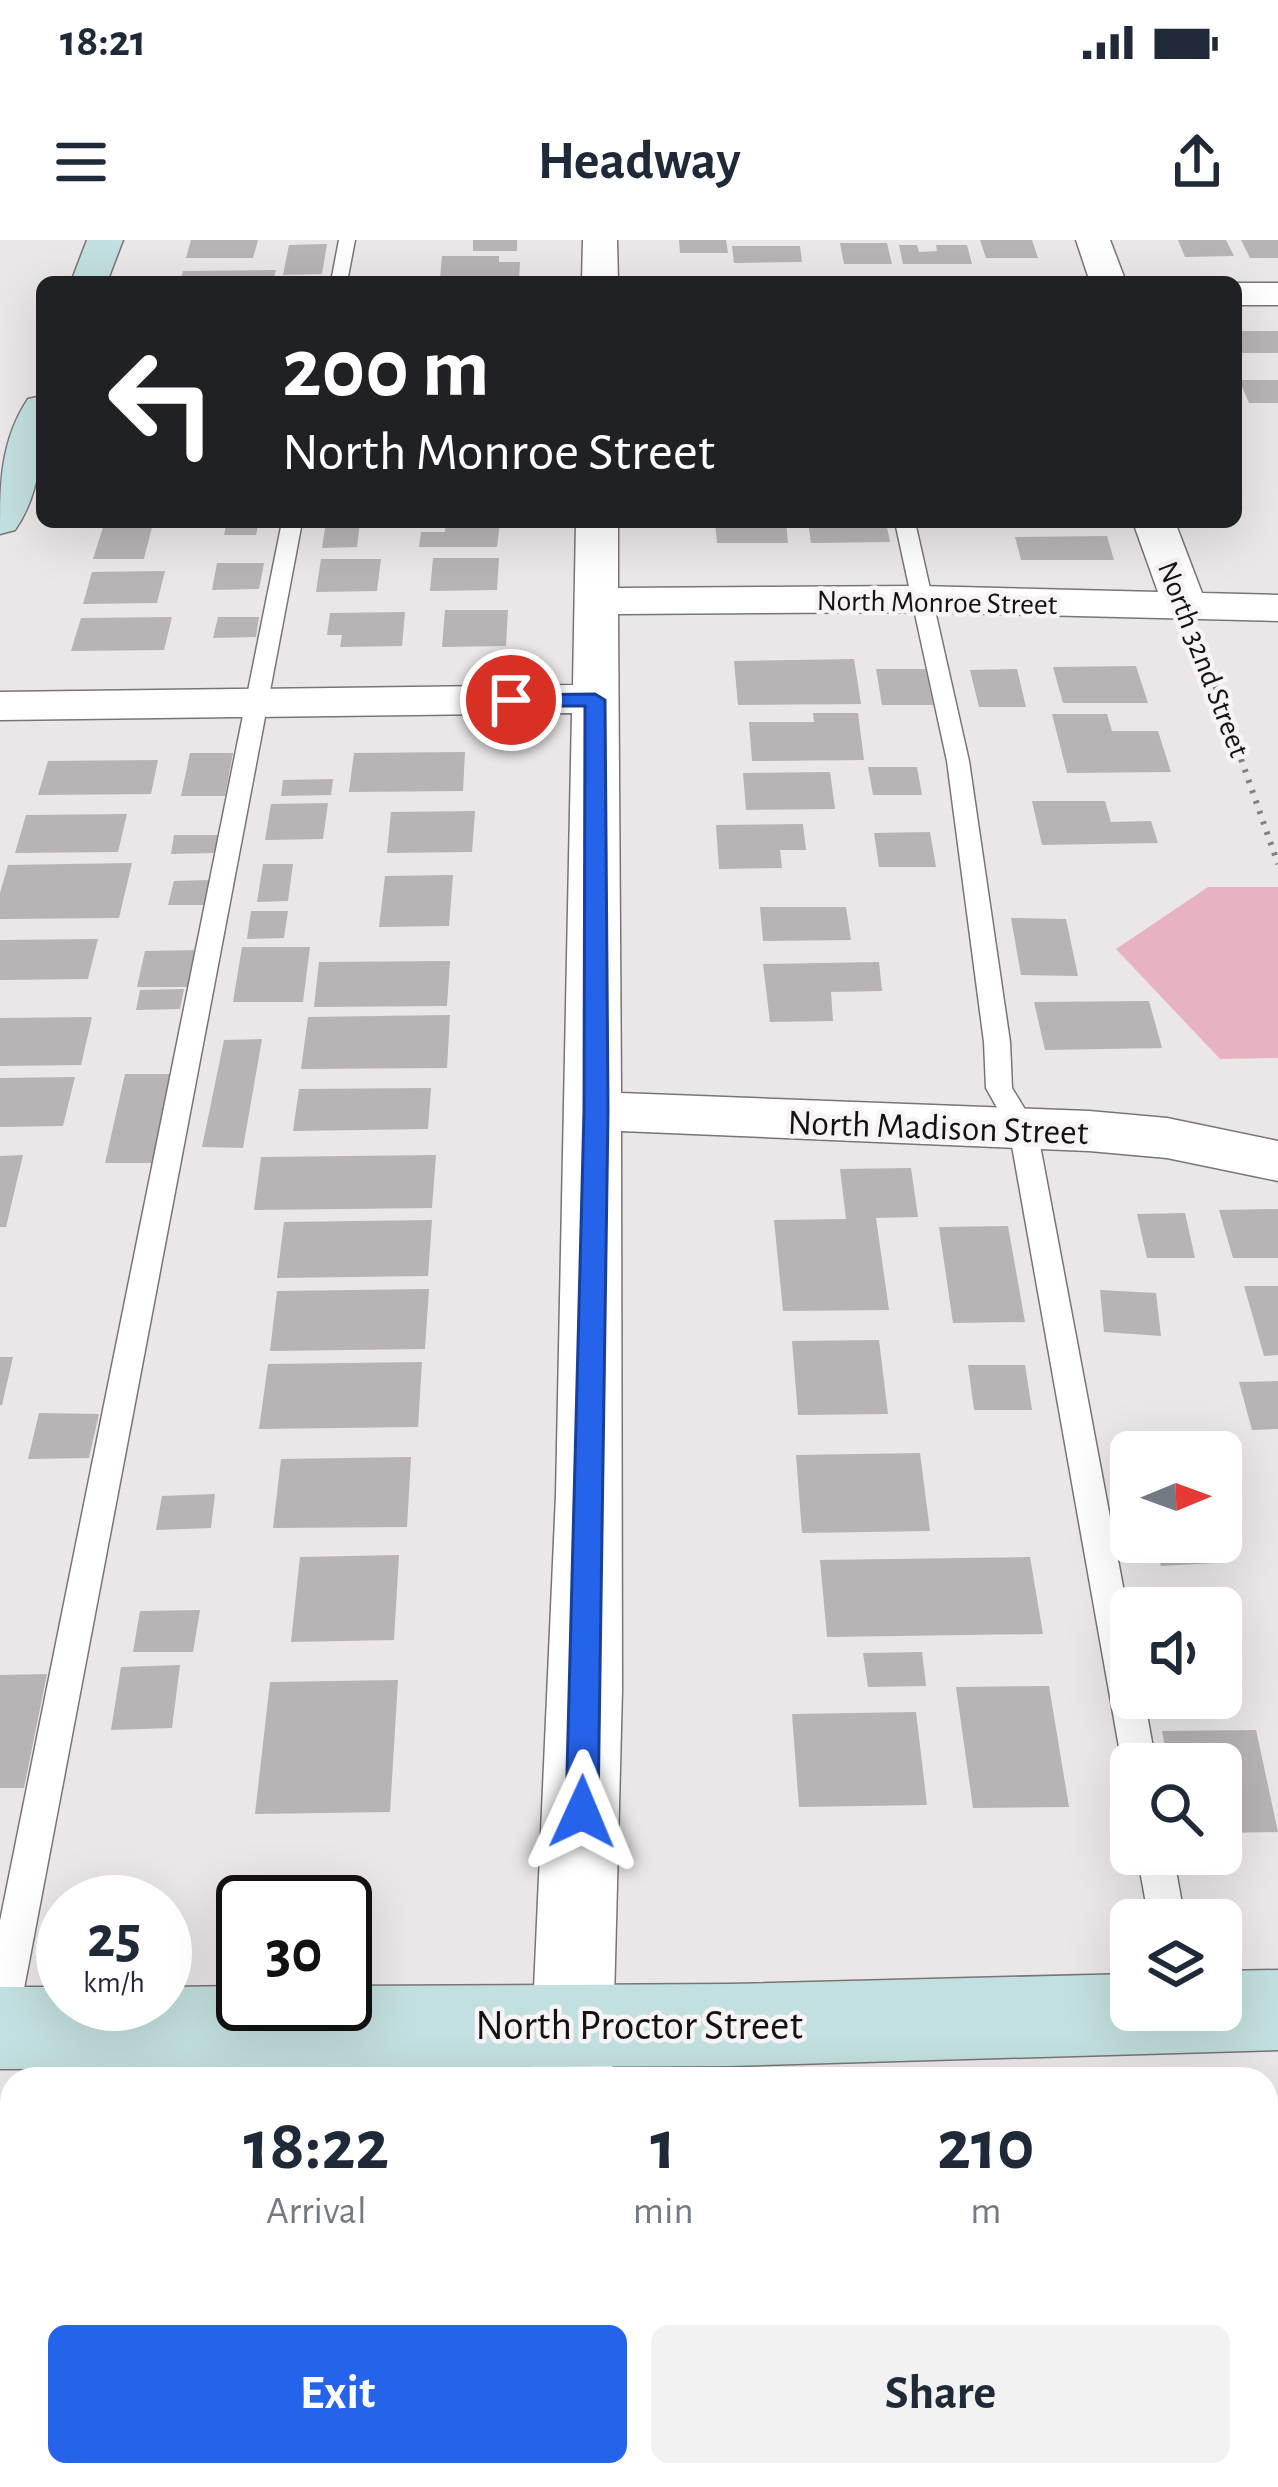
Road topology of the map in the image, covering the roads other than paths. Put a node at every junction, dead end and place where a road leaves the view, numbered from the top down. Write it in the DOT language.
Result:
graph roads {
  1 [pos="105,240"];
  2 [pos="347,240"];
  3 [pos="600,240"];
  4 [pos="1093,240"];
  5 [pos="91,276"];
  6 [pos="340,276"];
  7 [pos="600,276"];
  8 [pos="1106,276"];
  9 [pos="1242,294"];
  10 [pos="1278,294"];
  11 [pos="36,424"];
  12 [pos="0,521"];
  13 [pos="291,528"];
  14 [pos="597,528"];
  15 [pos="906,528"];
  16 [pos="1156,528"];
  17 [pos="920,599"];
  18 [pos="596,601"];
  19 [pos="1278,608"];
  20 [pos="1189,609"];
  21 [pos="595,700"];
  22 [pos="257,703"];
  23 [pos="0,706"];
  24 [pos="596,1111"];
  25 [pos="1023,1129"];
  26 [pos="1278,1161"];
  27 [pos="1135,1743"];
  28 [pos="1242,2010"];
  29 [pos="1278,2010"];
  30 [pos="1110,2013"];
  31 [pos="0,2015"];
  32 [pos="0,2029"];
  33 [pos="572,2052"];
  1 -- 5 [label="street"];
  2 -- 6 [label="lane"];
  3 -- 7 [label="street"];
  4 -- 8 [label="street"];
  9 -- 10 [label="street"];
  11 -- 12 [label="street"];
  13 -- 22 [label="lane"];
  14 -- 18 [label="street"];
  15 -- 17 [label="lane"];
  16 -- 20 [label="street, North 32nd Street"];
  17 -- 18 [label="street, North Monroe Street"];
  17 -- 20 [label="street, North Monroe Street"];
  17 -- 25 [label="lane"];
  18 -- 21 [label="street"];
  19 -- 20 [label="street, North Monroe Street"];
  21 -- 22 [label="street"];
  21 -- 24 [label="street"];
  22 -- 23 [label="street"];
  22 -- 31 [label="lane"];
  24 -- 25 [label="street, North Madison Street"];
  24 -- 33 [label="street"];
  25 -- 26 [label="street, North Madison Street"];
  25 -- 27 [label="lane"];
  28 -- 29 [label="street, North Proctor Street"];
  30 -- 33 [label="street, North Proctor Street"];
  32 -- 33 [label="street, North Proctor Street"];
}
